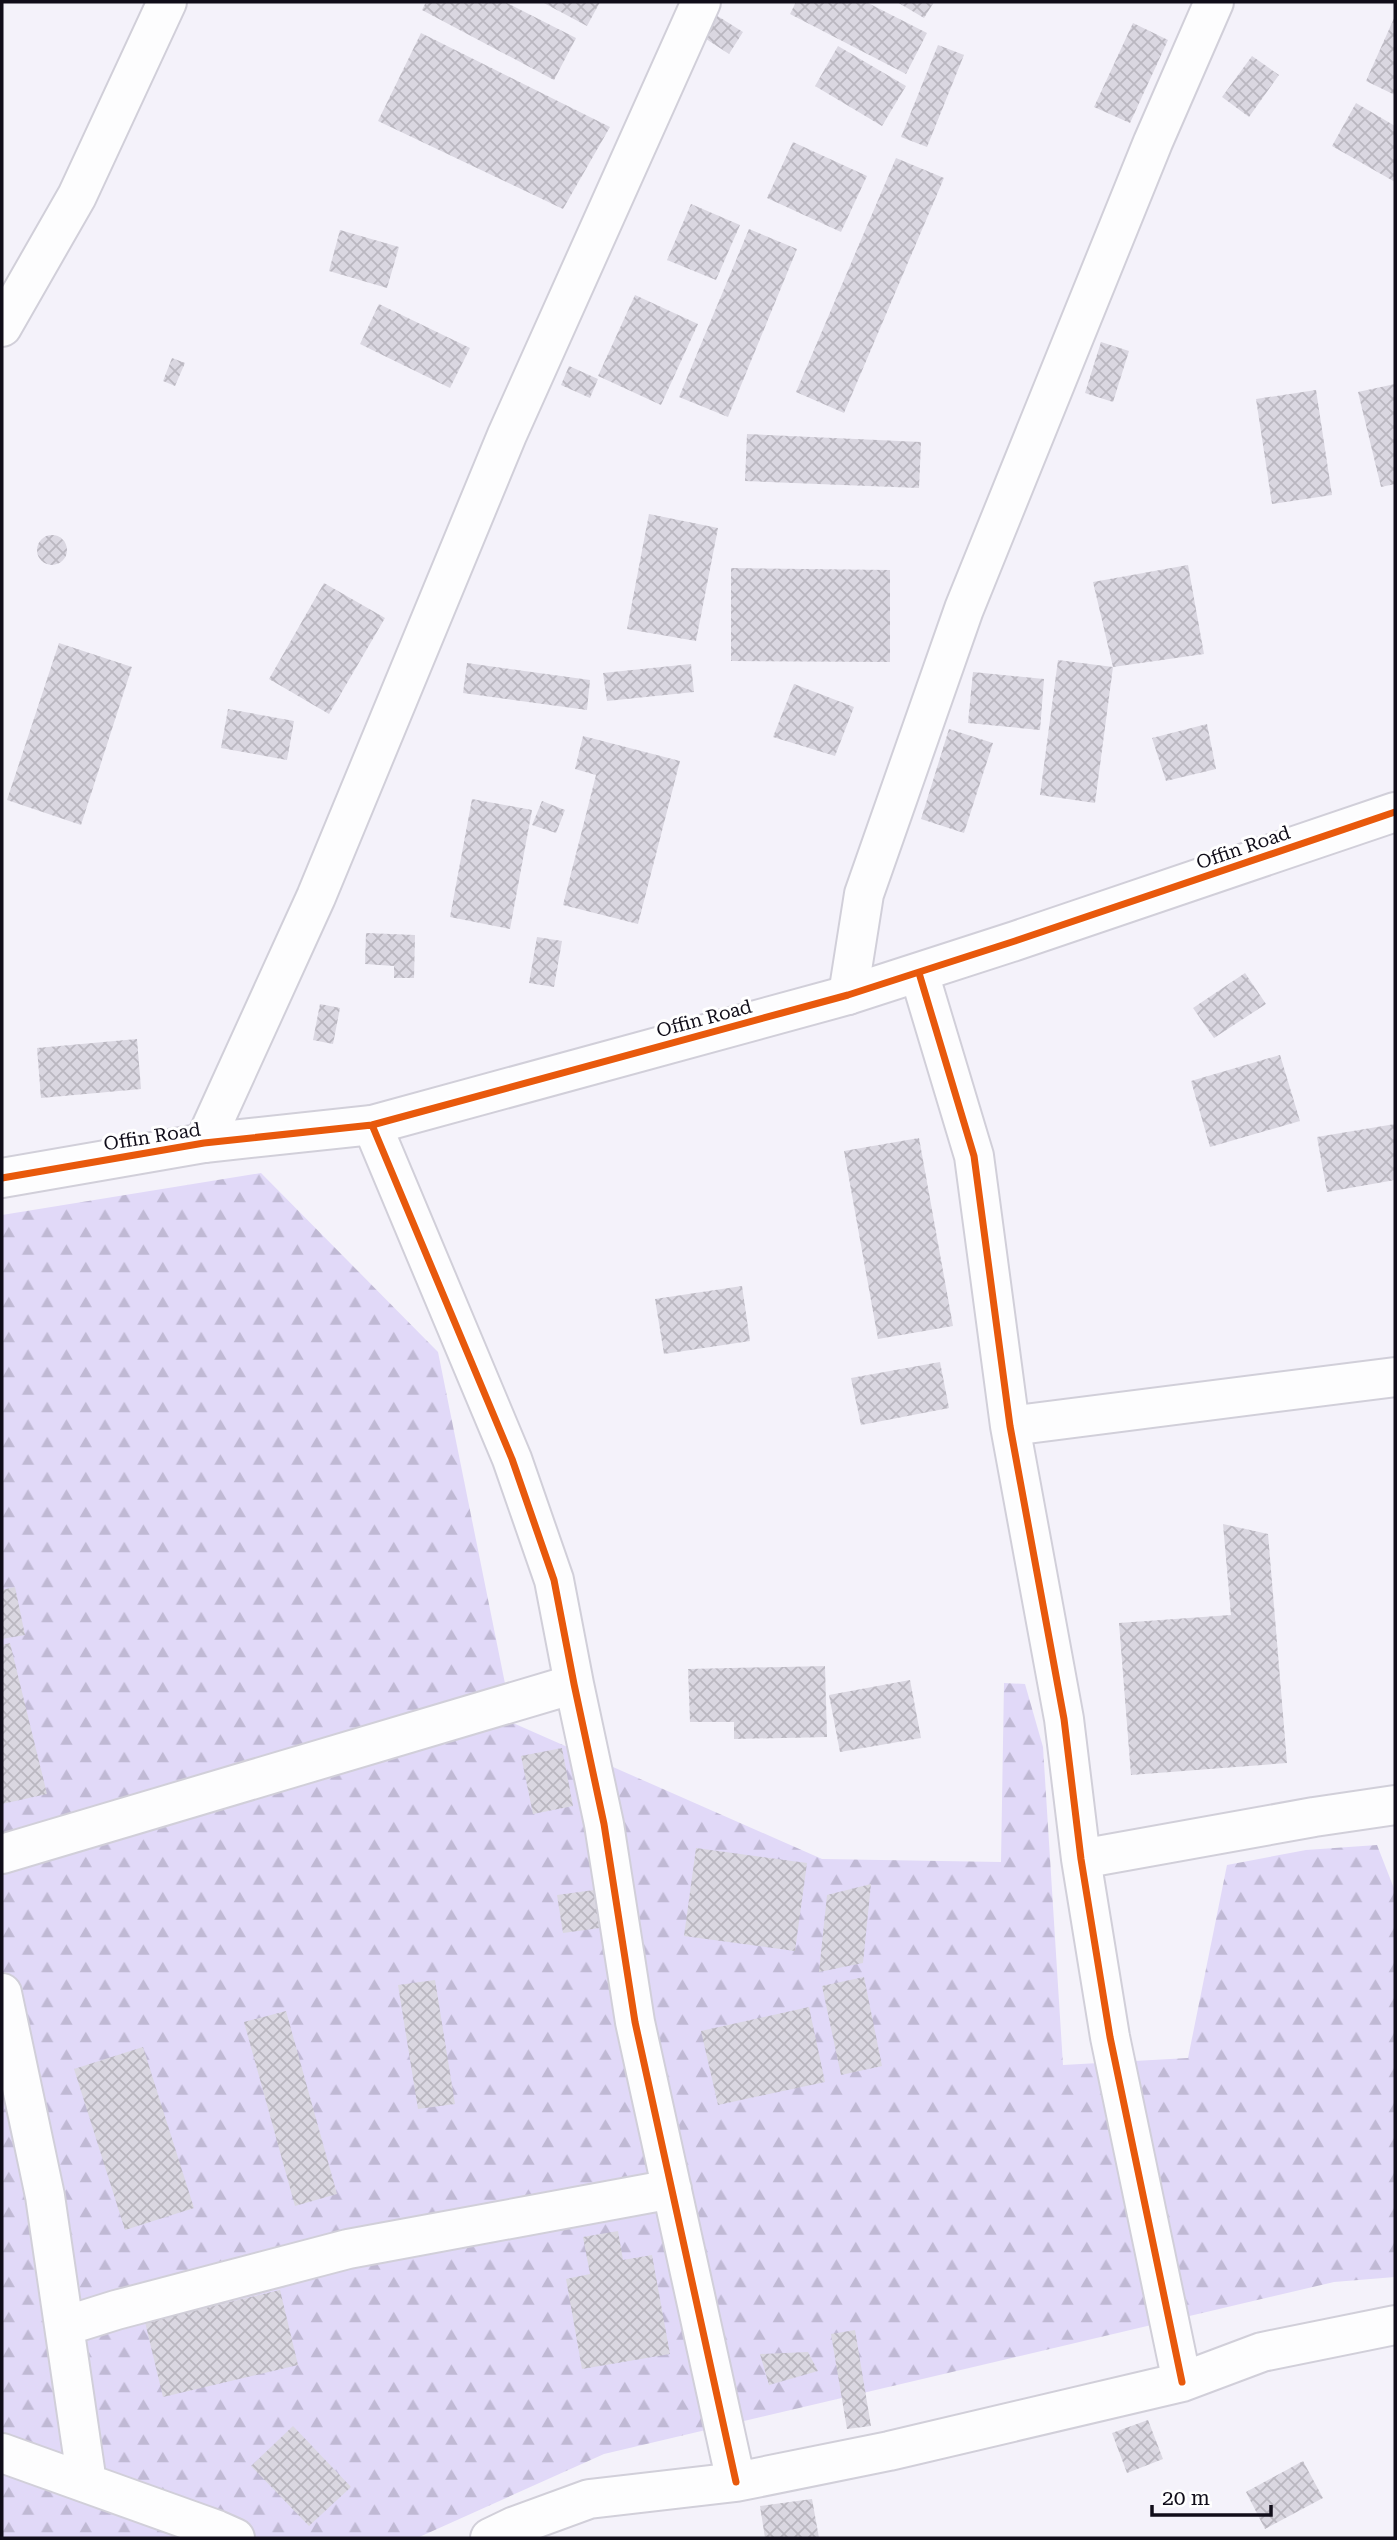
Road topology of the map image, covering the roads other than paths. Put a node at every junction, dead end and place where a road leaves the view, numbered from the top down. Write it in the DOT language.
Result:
graph roads {
  1 [pos="167,2"];
  2 [pos="701,2"];
  3 [pos="1214,2"];
  4 [pos="2,327"];
  5 [pos="1395,812"];
  6 [pos="919,973"];
  7 [pos="848,995"];
  8 [pos="372,1125"];
  9 [pos="204,1143"];
  10 [pos="2,1178"];
  11 [pos="1395,1377"];
  12 [pos="1010,1426"];
  13 [pos="573,1684"];
  14 [pos="1395,1805"];
  15 [pos="2,1854"];
  16 [pos="1081,1859"];
  17 [pos="2,1993"];
  18 [pos="672,2189"];
  19 [pos="1395,2325"];
  20 [pos="65,2326"];
  21 [pos="1182,2382"];
  22 [pos="2,2453"];
  23 [pos="736,2482"];
  24 [pos="87,2483"];
  25 [pos="235,2538"];
  26 [pos="490,2538"];
  1 -- 4 [label="street"];
  2 -- 9 [label="street"];
  3 -- 7 [label="street"];
  5 -- 6 [label="street, Offin Road"];
  6 -- 7 [label="street, Offin Road"];
  6 -- 12 [label="street"];
  7 -- 8 [label="street, Offin Road"];
  8 -- 9 [label="street, Offin Road"];
  8 -- 13 [label="street"];
  9 -- 10 [label="street, Offin Road"];
  11 -- 12 [label="street"];
  12 -- 16 [label="street"];
  13 -- 15 [label="street"];
  13 -- 18 [label="street"];
  14 -- 16 [label="street"];
  16 -- 21 [label="street"];
  17 -- 20 [label="street"];
  18 -- 20 [label="street"];
  18 -- 23 [label="street"];
  19 -- 21 [label="street"];
  20 -- 24 [label="street"];
  21 -- 23 [label="street"];
  22 -- 24 [label="street"];
  23 -- 26 [label="street"];
  24 -- 25 [label="street"];
}
